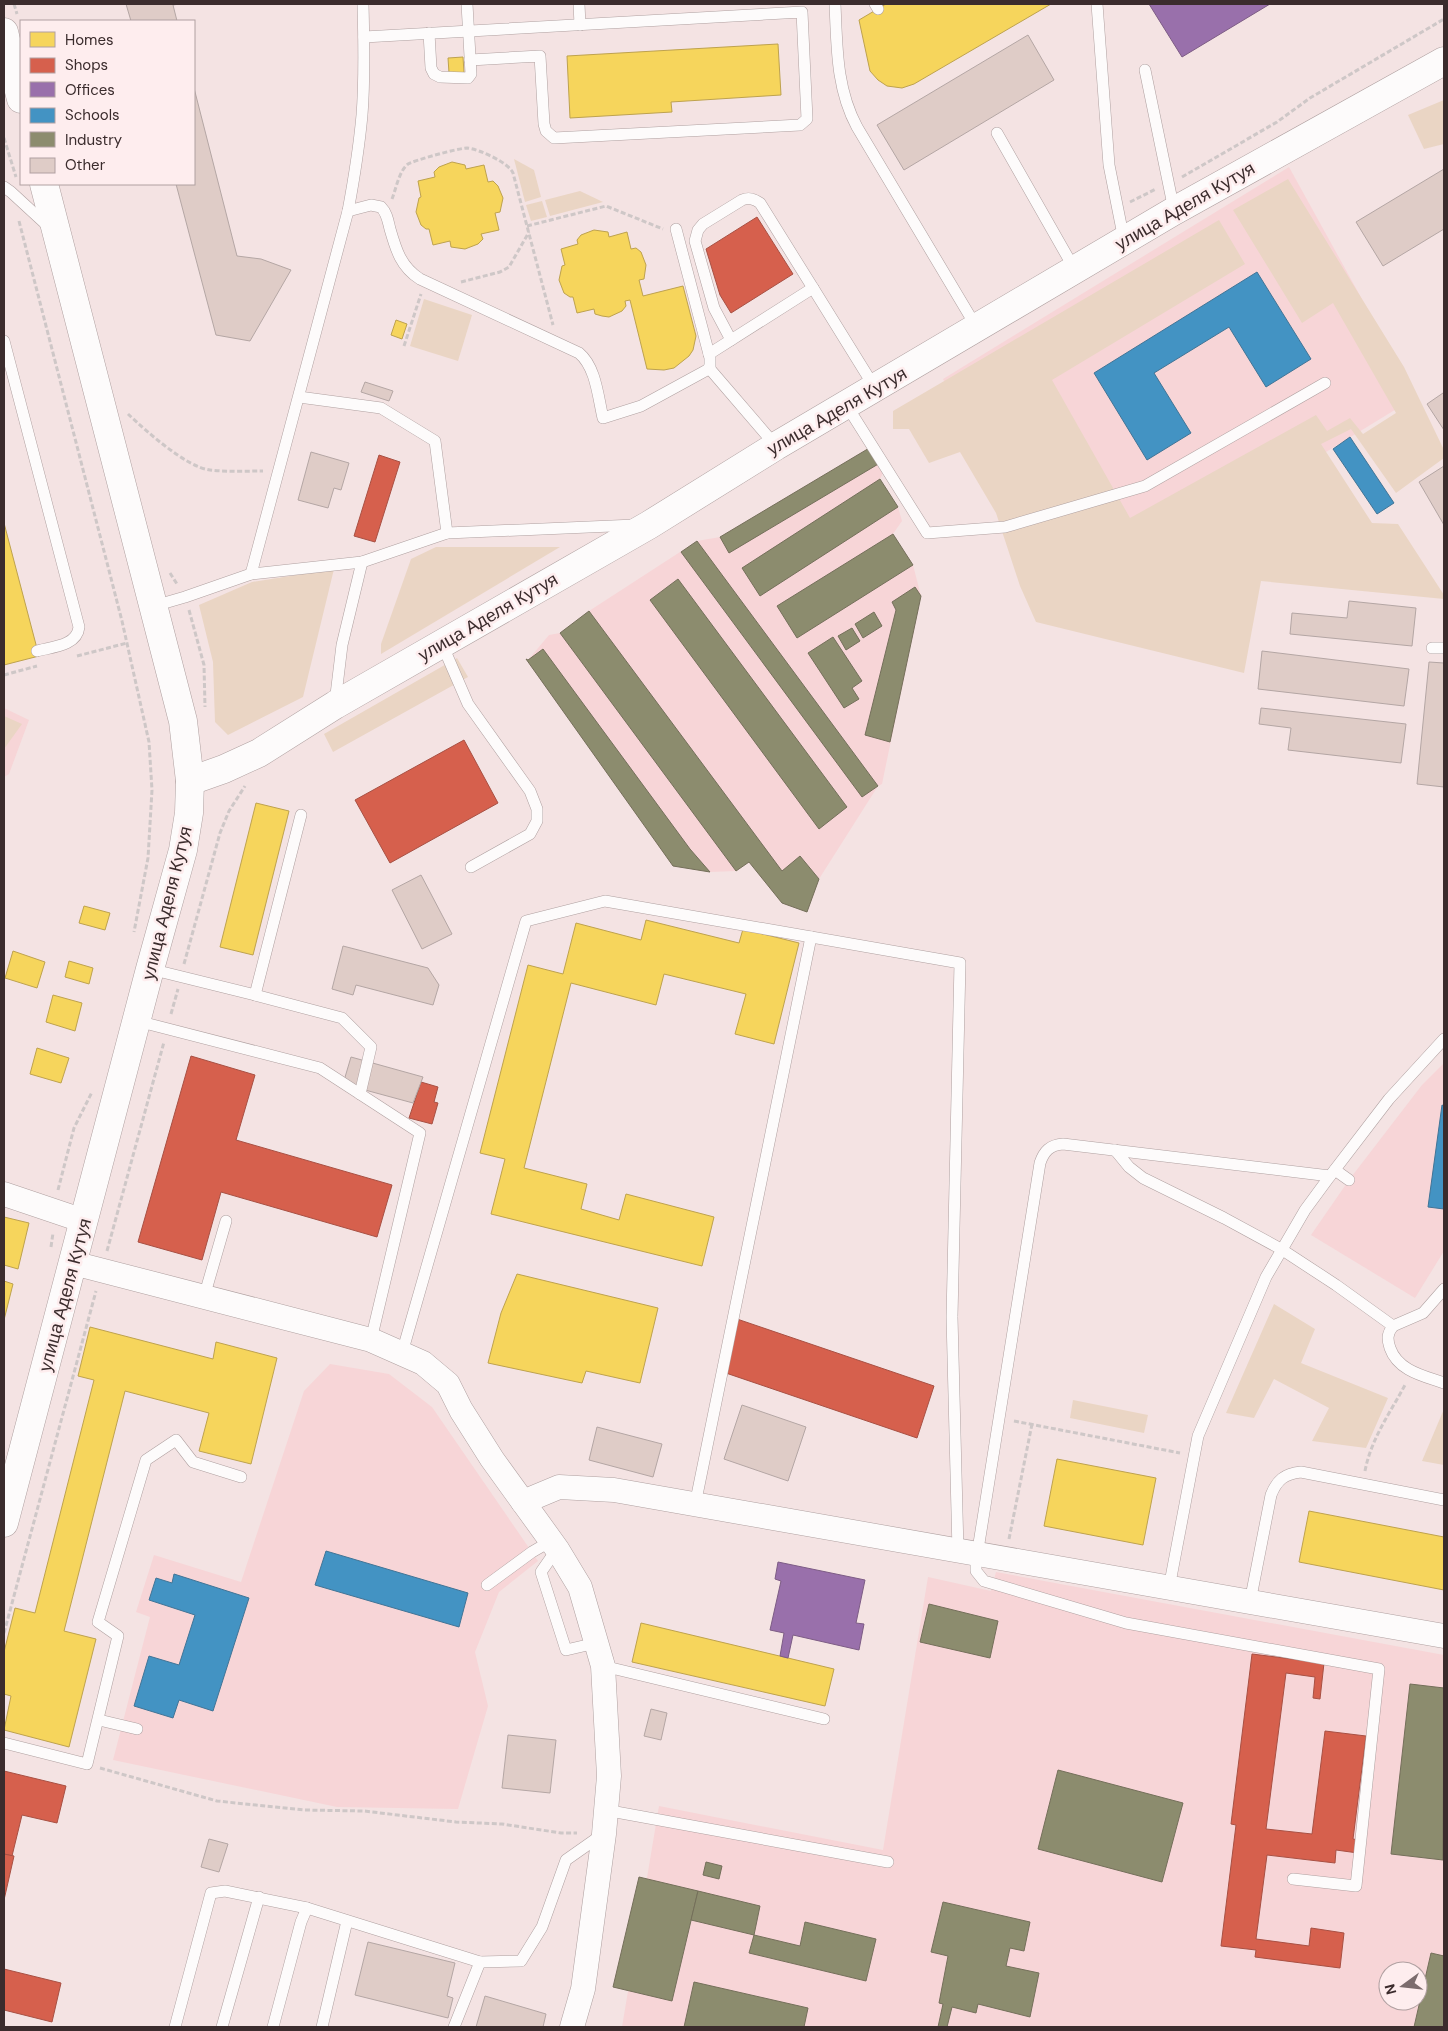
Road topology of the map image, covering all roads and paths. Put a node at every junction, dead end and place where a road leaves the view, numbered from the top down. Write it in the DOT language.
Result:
graph roads {
  1 [pos="363,4"];
  2 [pos="467,4"];
  3 [pos="579,4"];
  4 [pos="835,4"];
  5 [pos="1098,4"];
  6 [pos="775,9"];
  7 [pos="1444,19"];
  8 [pos="580,25"];
  9 [pos="468,31"];
  10 [pos="4,32"];
  11 [pos="429,33"];
  12 [pos="364,37"];
  13 [pos="470,60"];
  14 [pos="1444,60"];
  15 [pos="1145,70"];
  16 [pos="20,95"];
  17 [pos="997,133"];
  18 [pos="4,138"];
  19 [pos="1169,182"];
  20 [pos="44,185"];
  21 [pos="8,189"];
  22 [pos="1116,209"];
  23 [pos="348,211"];
  24 [pos="1174,211"];
  25 [pos="386,216"];
  26 [pos="527,226"];
  27 [pos="529,231"];
  28 [pos="677,232"];
  29 [pos="57,235"];
  30 [pos="1124,240"];
  31 [pos="1074,270"];
  32 [pos="425,281"];
  33 [pos="439,288"];
  34 [pos="813,288"];
  35 [pos="977,328"];
  36 [pos="731,340"];
  37 [pos="4,341"];
  38 [pos="557,342"];
  39 [pos="404,346"];
  40 [pos="709,354"];
  41 [pos="709,368"];
  42 [pos="1325,383"];
  43 [pos="876,389"];
  44 [pos="299,397"];
  45 [pos="846,406"];
  46 [pos="122,409"];
  47 [pos="776,446"];
  48 [pos="279,471"];
  49 [pos="649,525"];
  50 [pos="447,533"];
  51 [pos="362,562"];
  52 [pos="251,574"];
  53 [pos="154,606"];
  54 [pos="442,644"];
  55 [pos="1432,648"];
  56 [pos="1444,648"];
  57 [pos="37,651"];
  58 [pos="335,704"];
  59 [pos="190,781"];
  60 [pos="249,782"];
  61 [pos="301,815"];
  62 [pos="471,867"];
  63 [pos="134,932"];
  64 [pos="811,937"];
  65 [pos="150,969"];
  66 [pos="181,976"];
  67 [pos="255,995"];
  68 [pos="137,1021"];
  69 [pos="167,1029"];
  70 [pos="1444,1039"];
  71 [pos="94,1084"];
  72 [pos="360,1094"];
  73 [pos="1115,1150"];
  74 [pos="1332,1173"];
  75 [pos="1349,1180"];
  76 [pos="4,1194"];
  77 [pos="54,1211"];
  78 [pos="84,1221"];
  79 [pos="226,1221"];
  80 [pos="1281,1249"];
  81 [pos="61,1259"];
  82 [pos="102,1270"];
  83 [pos="1444,1289"];
  84 [pos="204,1297"];
  85 [pos="1393,1326"];
  86 [pos="372,1340"];
  87 [pos="402,1353"];
  88 [pos="1413,1372"];
  89 [pos="1444,1383"];
  90 [pos="999,1418"];
  91 [pos="1032,1424"];
  92 [pos="1193,1456"];
  93 [pos="240,1477"];
  94 [pos="1362,1484"];
  95 [pos="1444,1500"];
  96 [pos="523,1502"];
  97 [pos="696,1505"];
  98 [pos="4,1522"];
  99 [pos="554,1545"];
  100 [pos="967,1552"];
  101 [pos="1005,1559"];
  102 [pos="486,1585"];
  103 [pos="1169,1588"];
  104 [pos="1250,1602"];
  105 [pos="4,1633"];
  106 [pos="1444,1636"];
  107 [pos="596,1642"];
  108 [pos="603,1666"];
  109 [pos="824,1718"];
  110 [pos="99,1720"];
  111 [pos="137,1729"];
  112 [pos="4,1743"];
  113 [pos="87,1764"];
  114 [pos="605,1810"];
  115 [pos="604,1834"];
  116 [pos="888,1862"];
  117 [pos="1293,1879"];
  118 [pos="259,1897"];
  119 [pos="307,1908"];
  120 [pos="348,1921"];
  121 [pos="480,1962"];
  122 [pos="175,2027"];
  123 [pos="222,2027"];
  124 [pos="273,2027"];
  125 [pos="322,2027"];
  126 [pos="454,2027"];
  127 [pos="572,2027"];
  1 -- 12 [label="lane"];
  2 -- 9 [label="lane"];
  3 -- 8 [label="lane"];
  4 -- 35 [label="lane"];
  5 -- 22 [label="lane"];
  6 -- 8 [label="lane"];
  6 -- 13 [label="lane"];
  7 -- 19 [label="path"];
  8 -- 9 [label="lane"];
  9 -- 11 [label="lane"];
  9 -- 13 [label="lane"];
  10 -- 16 [label="street"];
  11 -- 12 [label="lane"];
  11 -- 13 [label="lane"];
  12 -- 23 [label="lane"];
  14 -- 24 [label="street, улица Аделя Кутуя"];
  15 -- 19 [label="lane"];
  17 -- 31 [label="lane"];
  18 -- 21 [label="path"];
  19 -- 22 [label="path"];
  19 -- 24 [label="lane"];
  20 -- 29 [label="street"];
  21 -- 29 [label="lane"];
  21 -- 63 [label="path"];
  22 -- 30 [label="lane"];
  23 -- 25 [label="lane"];
  23 -- 44 [label="lane"];
  24 -- 30 [label="street, улица Аделя Кутуя"];
  25 -- 26 [label="path"];
  25 -- 32 [label="lane"];
  26 -- 27 [label="path"];
  26 -- 28 [label="path"];
  27 -- 33 [label="path"];
  27 -- 38 [label="path"];
  28 -- 40 [label="lane"];
  29 -- 53 [label="street"];
  30 -- 31 [label="street, улица Аделя Кутуя"];
  31 -- 35 [label="street, улица Аделя Кутуя"];
  32 -- 33 [label="lane"];
  32 -- 39 [label="path"];
  33 -- 38 [label="lane"];
  34 -- 36 [label="lane"];
  34 -- 36 [label="lane"];
  34 -- 43 [label="lane"];
  35 -- 43 [label="street, улица Аделя Кутуя"];
  36 -- 40 [label="lane"];
  37 -- 57 [label="lane"];
  38 -- 41 [label="lane"];
  40 -- 41 [label="lane"];
  41 -- 47 [label="lane"];
  42 -- 45 [label="lane"];
  43 -- 45 [label="street, улица Аделя Кутуя"];
  44 -- 48 [label="lane"];
  44 -- 50 [label="lane"];
  45 -- 47 [label="street, улица Аделя Кутуя"];
  46 -- 48 [label="path"];
  47 -- 49 [label="street, улица Аделя Кутуя"];
  48 -- 52 [label="lane"];
  49 -- 50 [label="lane"];
  49 -- 54 [label="street, улица Аделя Кутуя"];
  50 -- 51 [label="lane"];
  51 -- 52 [label="lane"];
  51 -- 58 [label="lane"];
  52 -- 53 [label="lane"];
  53 -- 59 [label="street"];
  54 -- 58 [label="street, улица Аделя Кутуя"];
  54 -- 62 [label="lane"];
  55 -- 56 [label="lane"];
  58 -- 59 [label="street, улица Аделя Кутуя"];
  59 -- 65 [label="street, улица Аделя Кутуя"];
  60 -- 66 [label="path"];
  61 -- 67 [label="lane"];
  64 -- 87 [label="lane"];
  64 -- 97 [label="lane"];
  64 -- 100 [label="lane"];
  65 -- 66 [label="lane"];
  65 -- 68 [label="street, улица Аделя Кутуя"];
  66 -- 67 [label="lane"];
  66 -- 69 [label="path"];
  67 -- 72 [label="lane"];
  68 -- 69 [label="lane"];
  68 -- 78 [label="street, улица Аделя Кутуя"];
  69 -- 72 [label="lane"];
  69 -- 82 [label="path"];
  70 -- 74 [label="lane"];
  71 -- 77 [label="path"];
  72 -- 86 [label="lane"];
  73 -- 74 [label="lane"];
  73 -- 80 [label="lane"];
  73 -- 90 [label="lane"];
  74 -- 75 [label="lane"];
  74 -- 80 [label="lane"];
  76 -- 77 [label="street"];
  77 -- 78 [label="street"];
  77 -- 81 [label="path"];
  78 -- 81 [label="street, улица Аделя Кутуя"];
  79 -- 84 [label="lane"];
  80 -- 85 [label="lane"];
  80 -- 92 [label="lane"];
  81 -- 82 [label="street"];
  81 -- 98 [label="street, улица Аделя Кутуя"];
  82 -- 84 [label="street"];
  82 -- 105 [label="path"];
  83 -- 85 [label="lane"];
  84 -- 86 [label="street"];
  85 -- 88 [label="lane"];
  86 -- 87 [label="street"];
  87 -- 96 [label="street"];
  88 -- 89 [label="lane"];
  88 -- 94 [label="path"];
  90 -- 91 [label="path"];
  90 -- 100 [label="lane"];
  91 -- 92 [label="path"];
  91 -- 101 [label="path"];
  92 -- 103 [label="lane"];
  93 -- 110 [label="lane"];
  94 -- 95 [label="lane"];
  94 -- 104 [label="lane"];
  96 -- 97 [label="street"];
  96 -- 99 [label="street"];
  97 -- 100 [label="street"];
  99 -- 102 [label="lane"];
  99 -- 107 [label="street"];
  99 -- 107 [label="lane"];
  100 -- 101 [label="street"];
  100 -- 117 [label="lane"];
  101 -- 103 [label="street"];
  103 -- 104 [label="street"];
  104 -- 106 [label="street"];
  107 -- 108 [label="street"];
  108 -- 109 [label="lane"];
  108 -- 114 [label="street"];
  110 -- 111 [label="lane"];
  110 -- 113 [label="lane"];
  112 -- 113 [label="lane"];
  113 -- 115 [label="path"];
  114 -- 115 [label="street"];
  114 -- 116 [label="lane"];
  115 -- 121 [label="lane"];
  115 -- 127 [label="street"];
  118 -- 119 [label="lane"];
  118 -- 122 [label="lane"];
  118 -- 123 [label="lane"];
  119 -- 120 [label="lane"];
  119 -- 124 [label="lane"];
  120 -- 121 [label="lane"];
  120 -- 125 [label="lane"];
  121 -- 126 [label="lane"];
}
